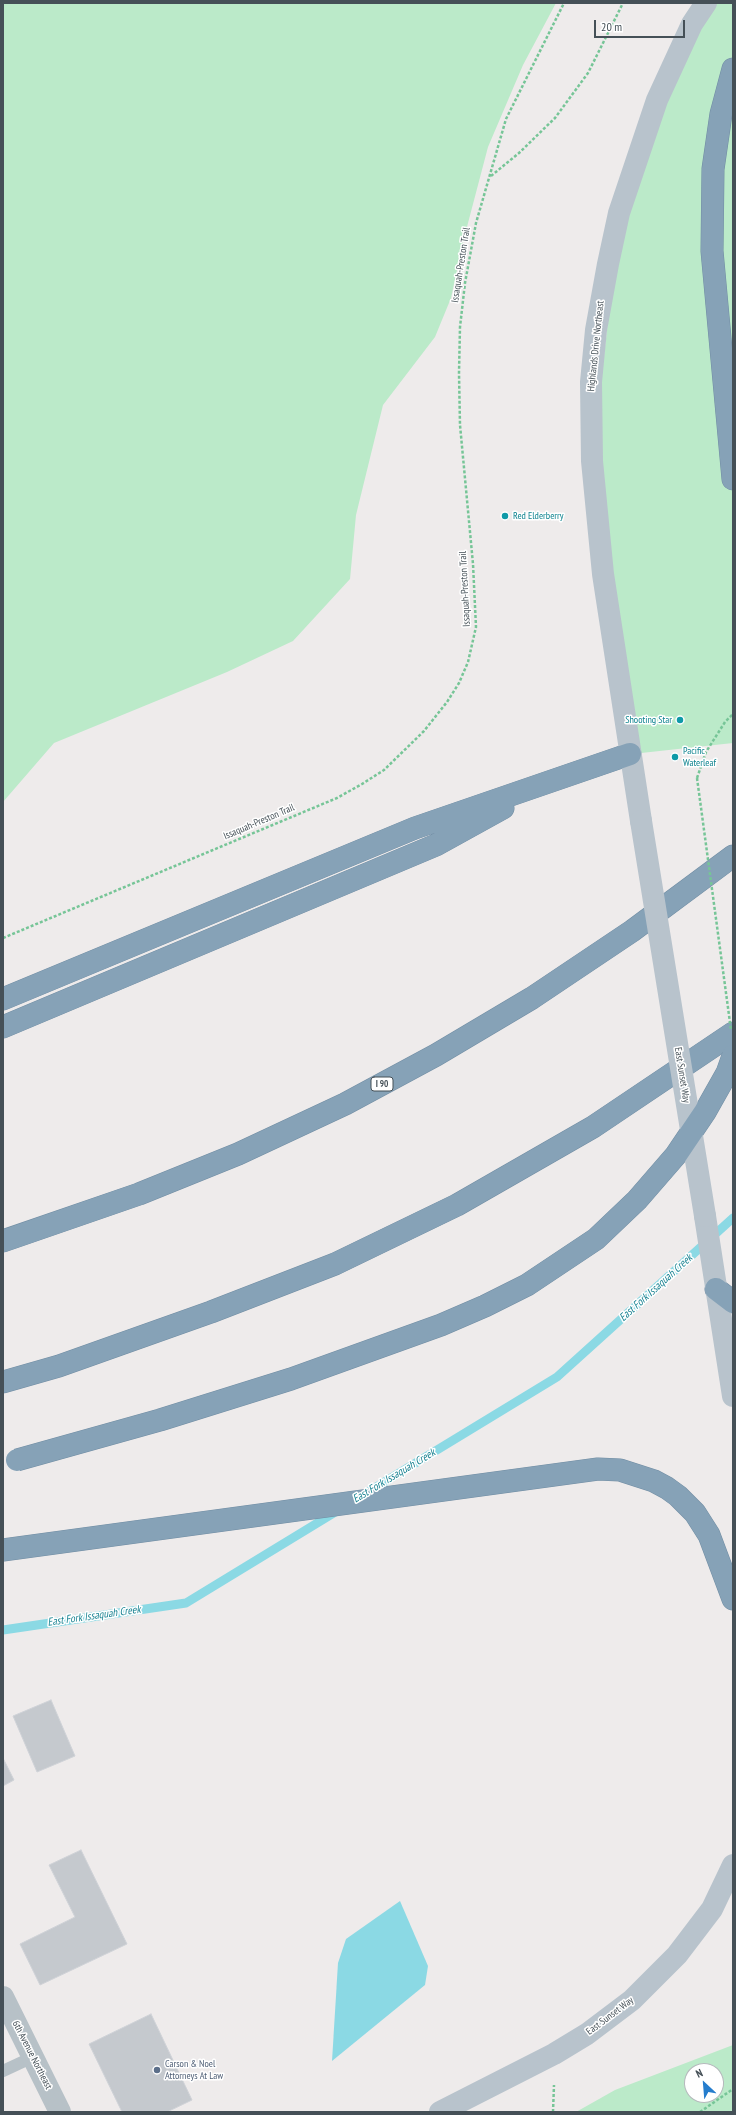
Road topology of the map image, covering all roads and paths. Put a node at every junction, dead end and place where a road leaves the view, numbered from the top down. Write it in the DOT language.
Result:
graph roads {
  1 [pos="564,3"];
  2 [pos="623,3"];
  3 [pos="706,3"];
  4 [pos="733,69"];
  5 [pos="490,176"];
  6 [pos="733,479"];
  7 [pos="733,714"];
  8 [pos="630,754"];
  9 [pos="555,779"];
  10 [pos="729,859"];
  11 [pos="3,938"];
  12 [pos="3,999"];
  13 [pos="3,1027"];
  14 [pos="733,1042"];
  15 [pos="3,1241"];
  16 [pos="716,1289"];
  17 [pos="733,1302"];
  18 [pos="3,1382"];
  19 [pos="733,1396"];
  20 [pos="10,1461"];
  21 [pos="3,1550"];
  22 [pos="733,1599"];
  23 [pos="733,1865"];
  24 [pos="3,1997"];
  25 [pos="33,2057"];
  26 [pos="3,2071"];
  27 [pos="554,2085"];
  28 [pos="733,2089"];
  29 [pos="60,2112"];
  30 [pos="440,2112"];
  31 [pos="553,2112"];
  32 [pos="700,2112"];
  1 -- 5 [label="path, Issaquah-Preston Trail"];
  2 -- 5 [label="path"];
  3 -- 8 [label="main road, Highlands Drive Northeast"];
  4 -- 6 [label="highway"];
  5 -- 11 [label="path, Issaquah-Preston Trail"];
  7 -- 14 [label="path, bridge"];
  8 -- 9 [label="highway"];
  8 -- 16 [label="main road, East Sunset Way, bridge"];
  9 -- 12 [label="highway"];
  9 -- 13 [label="highway"];
  10 -- 15 [label="highway, I 90"];
  14 -- 18 [label="highway"];
  14 -- 20 [label="highway, bridge"];
  16 -- 17 [label="highway"];
  16 -- 19 [label="main road, East Sunset Way"];
  21 -- 22 [label="highway"];
  23 -- 30 [label="main road, East Sunset Way"];
  24 -- 25 [label="street, 6th Avenue Northeast"];
  25 -- 26 [label="lane"];
  25 -- 29 [label="street, 6th Avenue Northeast"];
  27 -- 31 [label="path"];
  28 -- 32 [label="path"];
}
